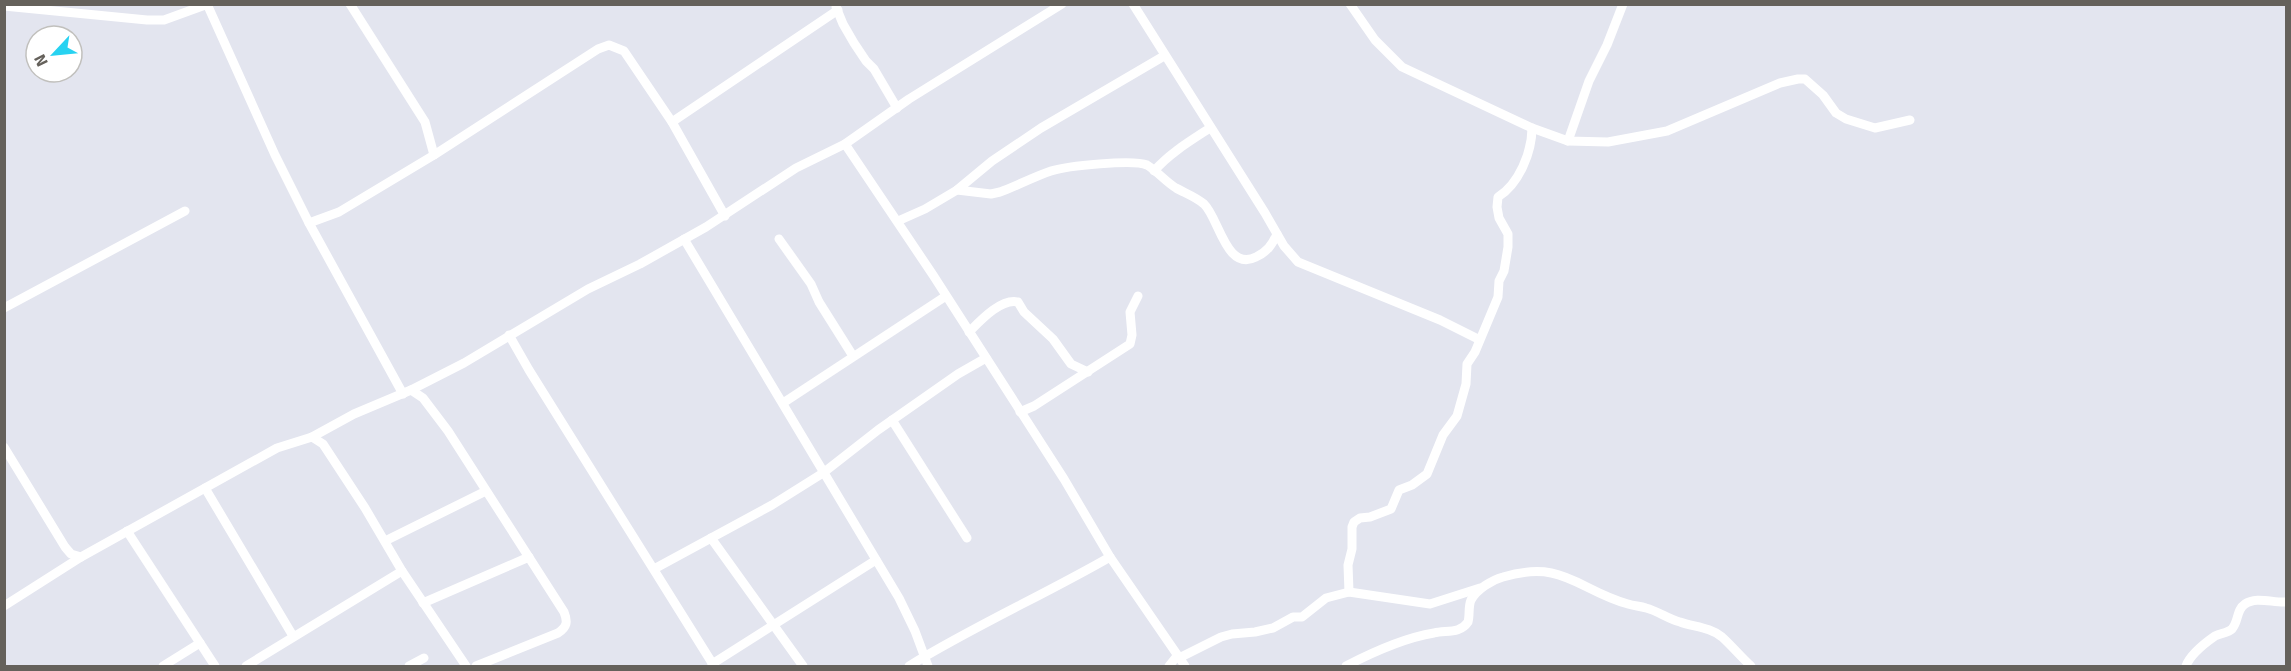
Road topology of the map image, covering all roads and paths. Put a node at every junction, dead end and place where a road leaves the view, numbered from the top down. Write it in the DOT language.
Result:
graph roads {
  1 [pos="350,4"];
  2 [pos="1062,4"];
  3 [pos="1133,4"];
  4 [pos="1350,4"];
  5 [pos="1623,4"];
  6 [pos="207,5"];
  7 [pos="4,6"];
  8 [pos="836,7"];
  9 [pos="1164,56"];
  10 [pos="897,108"];
  11 [pos="1910,120"];
  12 [pos="672,122"];
  13 [pos="1210,128"];
  14 [pos="1532,128"];
  15 [pos="1568,141"];
  16 [pos="845,144"];
  17 [pos="434,155"];
  18 [pos="1154,171"];
  19 [pos="957,190"];
  20 [pos="185,211"];
  21 [pos="724,216"];
  22 [pos="898,221"];
  23 [pos="309,223"];
  24 [pos="1277,234"];
  25 [pos="684,239"];
  26 [pos="779,239"];
  27 [pos="946,296"];
  28 [pos="1138,296"];
  29 [pos="4,308"];
  30 [pos="969,332"];
  31 [pos="509,335"];
  32 [pos="1478,339"];
  33 [pos="853,356"];
  34 [pos="986,358"];
  35 [pos="1088,372"];
  36 [pos="407,392"];
  37 [pos="783,403"];
  38 [pos="1020,412"];
  39 [pos="892,420"];
  40 [pos="312,437"];
  41 [pos="4,447"];
  42 [pos="823,473"];
  43 [pos="204,488"];
  44 [pos="486,491"];
  45 [pos="127,531"];
  46 [pos="711,538"];
  47 [pos="967,538"];
  48 [pos="385,541"];
  49 [pos="81,557"];
  50 [pos="529,557"];
  51 [pos="1110,557"];
  52 [pos="876,560"];
  53 [pos="654,569"];
  54 [pos="402,571"];
  55 [pos="1485,586"];
  56 [pos="1349,592"];
  57 [pos="2286,602"];
  58 [pos="423,603"];
  59 [pos="4,606"];
  60 [pos="774,626"];
  61 [pos="292,636"];
  62 [pos="200,643"];
  63 [pos="424,658"];
  64 [pos="1181,660"];
  65 [pos="925,662"];
  66 [pos="713,665"];
  67 [pos="163,666"];
  68 [pos="215,666"];
  69 [pos="246,666"];
  70 [pos="409,666"];
  71 [pos="466,666"];
  72 [pos="476,666"];
  73 [pos="803,666"];
  74 [pos="909,666"];
  75 [pos="1169,666"];
  76 [pos="1346,666"];
  77 [pos="1751,666"];
  78 [pos="2186,666"];
  1 -- 17 [label="street"];
  2 -- 10 [label="street"];
  3 -- 9 [label="street"];
  4 -- 14 [label="street"];
  5 -- 15 [label="street"];
  6 -- 7 [label="street"];
  6 -- 23 [label="street"];
  8 -- 10 [label="street"];
  8 -- 12 [label="street"];
  9 -- 13 [label="street"];
  9 -- 19 [label="street"];
  10 -- 16 [label="street"];
  11 -- 15 [label="street"];
  12 -- 17 [label="street"];
  12 -- 21 [label="street"];
  13 -- 18 [label="street"];
  13 -- 24 [label="street"];
  14 -- 15 [label="street"];
  14 -- 32 [label="street"];
  16 -- 21 [label="street"];
  16 -- 22 [label="street"];
  17 -- 23 [label="street"];
  18 -- 19 [label="street"];
  18 -- 24 [label="street"];
  19 -- 22 [label="street"];
  20 -- 29 [label="street"];
  21 -- 25 [label="street"];
  22 -- 27 [label="street"];
  23 -- 36 [label="street"];
  24 -- 32 [label="street"];
  25 -- 31 [label="street"];
  25 -- 37 [label="street"];
  26 -- 33 [label="street"];
  27 -- 30 [label="street"];
  27 -- 33 [label="street"];
  28 -- 35 [label="street"];
  30 -- 34 [label="street"];
  30 -- 35 [label="street"];
  31 -- 36 [label="street"];
  31 -- 53 [label="street"];
  32 -- 56 [label="street"];
  33 -- 37 [label="street"];
  34 -- 38 [label="street"];
  34 -- 39 [label="street"];
  35 -- 38 [label="street"];
  36 -- 40 [label="street"];
  36 -- 44 [label="street"];
  37 -- 42 [label="street"];
  38 -- 51 [label="street"];
  39 -- 42 [label="street"];
  39 -- 47 [label="street"];
  40 -- 43 [label="street"];
  40 -- 48 [label="street"];
  41 -- 49 [label="street"];
  42 -- 46 [label="street"];
  42 -- 52 [label="street"];
  43 -- 45 [label="street"];
  43 -- 61 [label="street"];
  44 -- 48 [label="street"];
  44 -- 50 [label="street"];
  45 -- 49 [label="street"];
  45 -- 62 [label="street"];
  46 -- 53 [label="street"];
  46 -- 60 [label="street"];
  48 -- 54 [label="street"];
  49 -- 59 [label="street"];
  50 -- 58 [label="street"];
  50 -- 72 [label="street"];
  51 -- 64 [label="street"];
  51 -- 65 [label="street"];
  52 -- 60 [label="street"];
  52 -- 65 [label="street"];
  53 -- 66 [label="street"];
  54 -- 58 [label="street"];
  54 -- 61 [label="street"];
  55 -- 56 [label="street"];
  55 -- 76 [label="street"];
  55 -- 77 [label="street"];
  56 -- 64 [label="street"];
  57 -- 78 [label="street"];
  58 -- 71 [label="street"];
  60 -- 66 [label="street"];
  60 -- 73 [label="street"];
  61 -- 69 [label="street"];
  62 -- 67 [label="street"];
  62 -- 68 [label="street"];
  63 -- 70 [label="street"];
  64 -- 75 [label="street"];
  65 -- 74 [label="street"];
}
